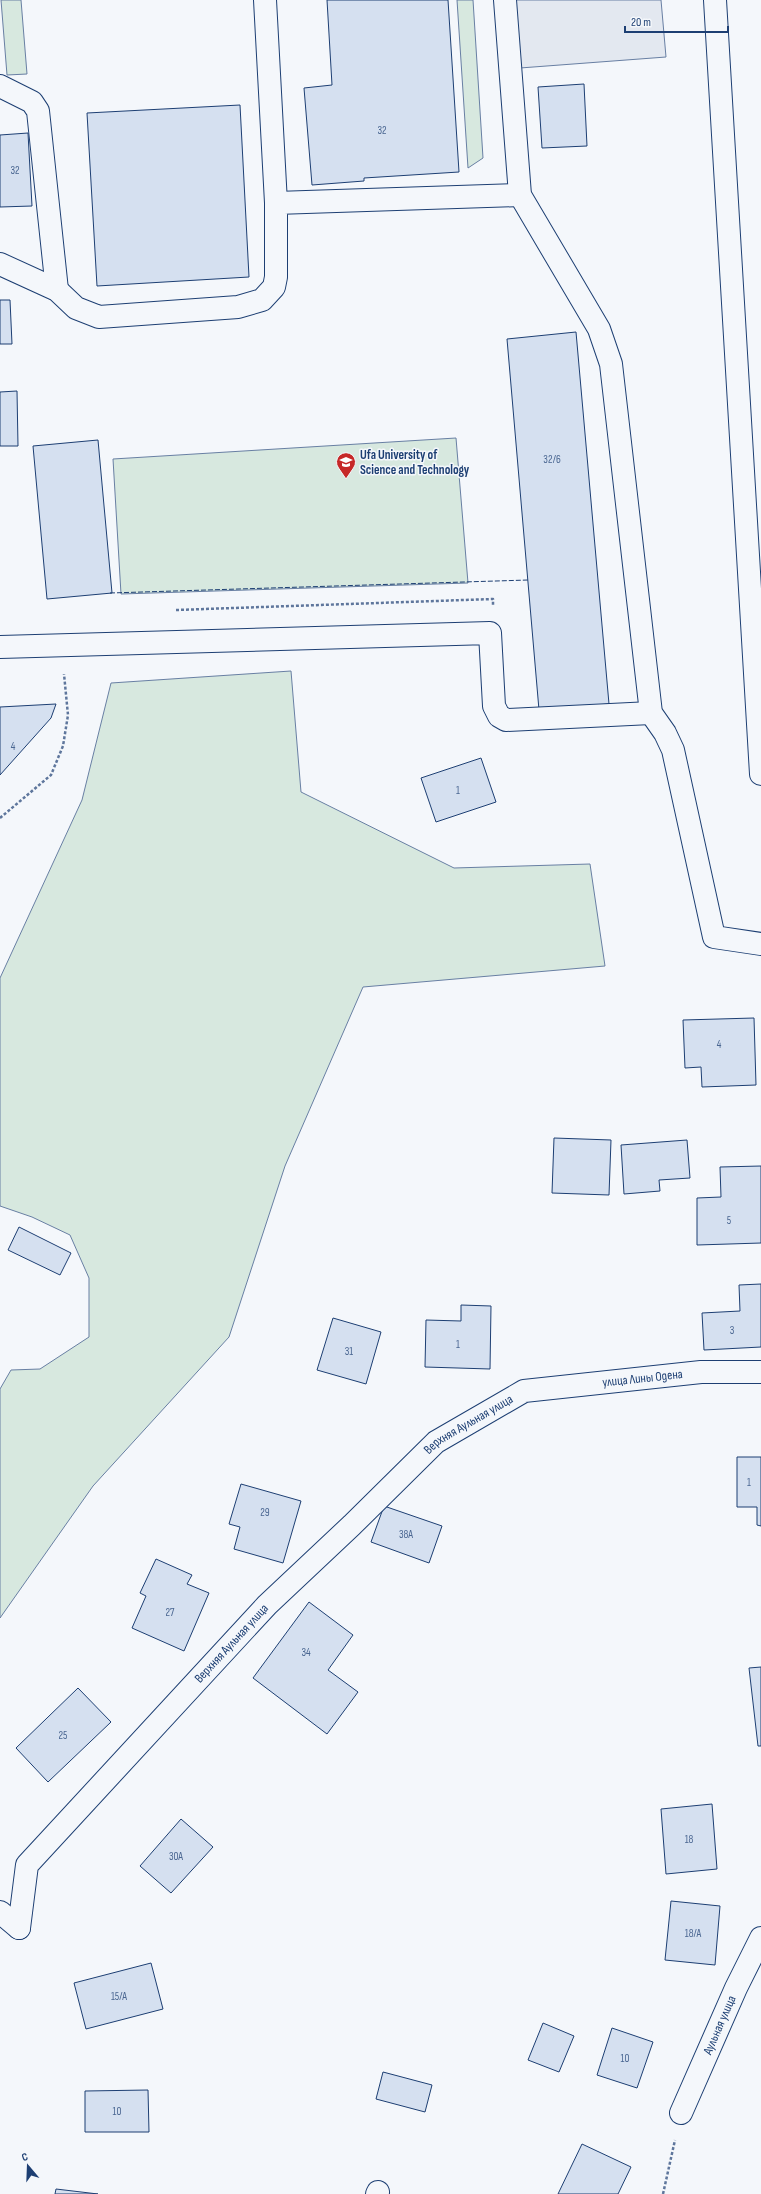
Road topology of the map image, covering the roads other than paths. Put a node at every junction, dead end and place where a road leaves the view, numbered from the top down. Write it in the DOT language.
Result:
graph roads {
  1 [pos="265,0"];
  2 [pos="505,0"];
  3 [pos="715,0"];
  4 [pos="0,86"];
  5 [pos="520,195"];
  6 [pos="276,203"];
  7 [pos="0,264"];
  8 [pos="57,290"];
  9 [pos="0,647"];
  10 [pos="651,712"];
  11 [pos="761,774"];
  12 [pos="761,944"];
  13 [pos="761,1372"];
  14 [pos="524,1391"];
  15 [pos="0,1912"];
  16 [pos="761,1938"];
  17 [pos="681,2113"];
  1 -- 6 [label="street"];
  2 -- 5 [label="street"];
  3 -- 11 [label="street"];
  4 -- 8 [label="street"];
  5 -- 6 [label="street"];
  5 -- 10 [label="street"];
  6 -- 8 [label="street"];
  7 -- 8 [label="street"];
  9 -- 10 [label="street"];
  10 -- 12 [label="street"];
  13 -- 14 [label="street, улица Лины Одена"];
  14 -- 15 [label="street, Верхняя Аульная улица"];
  16 -- 17 [label="street, Аульная улица"];
}
